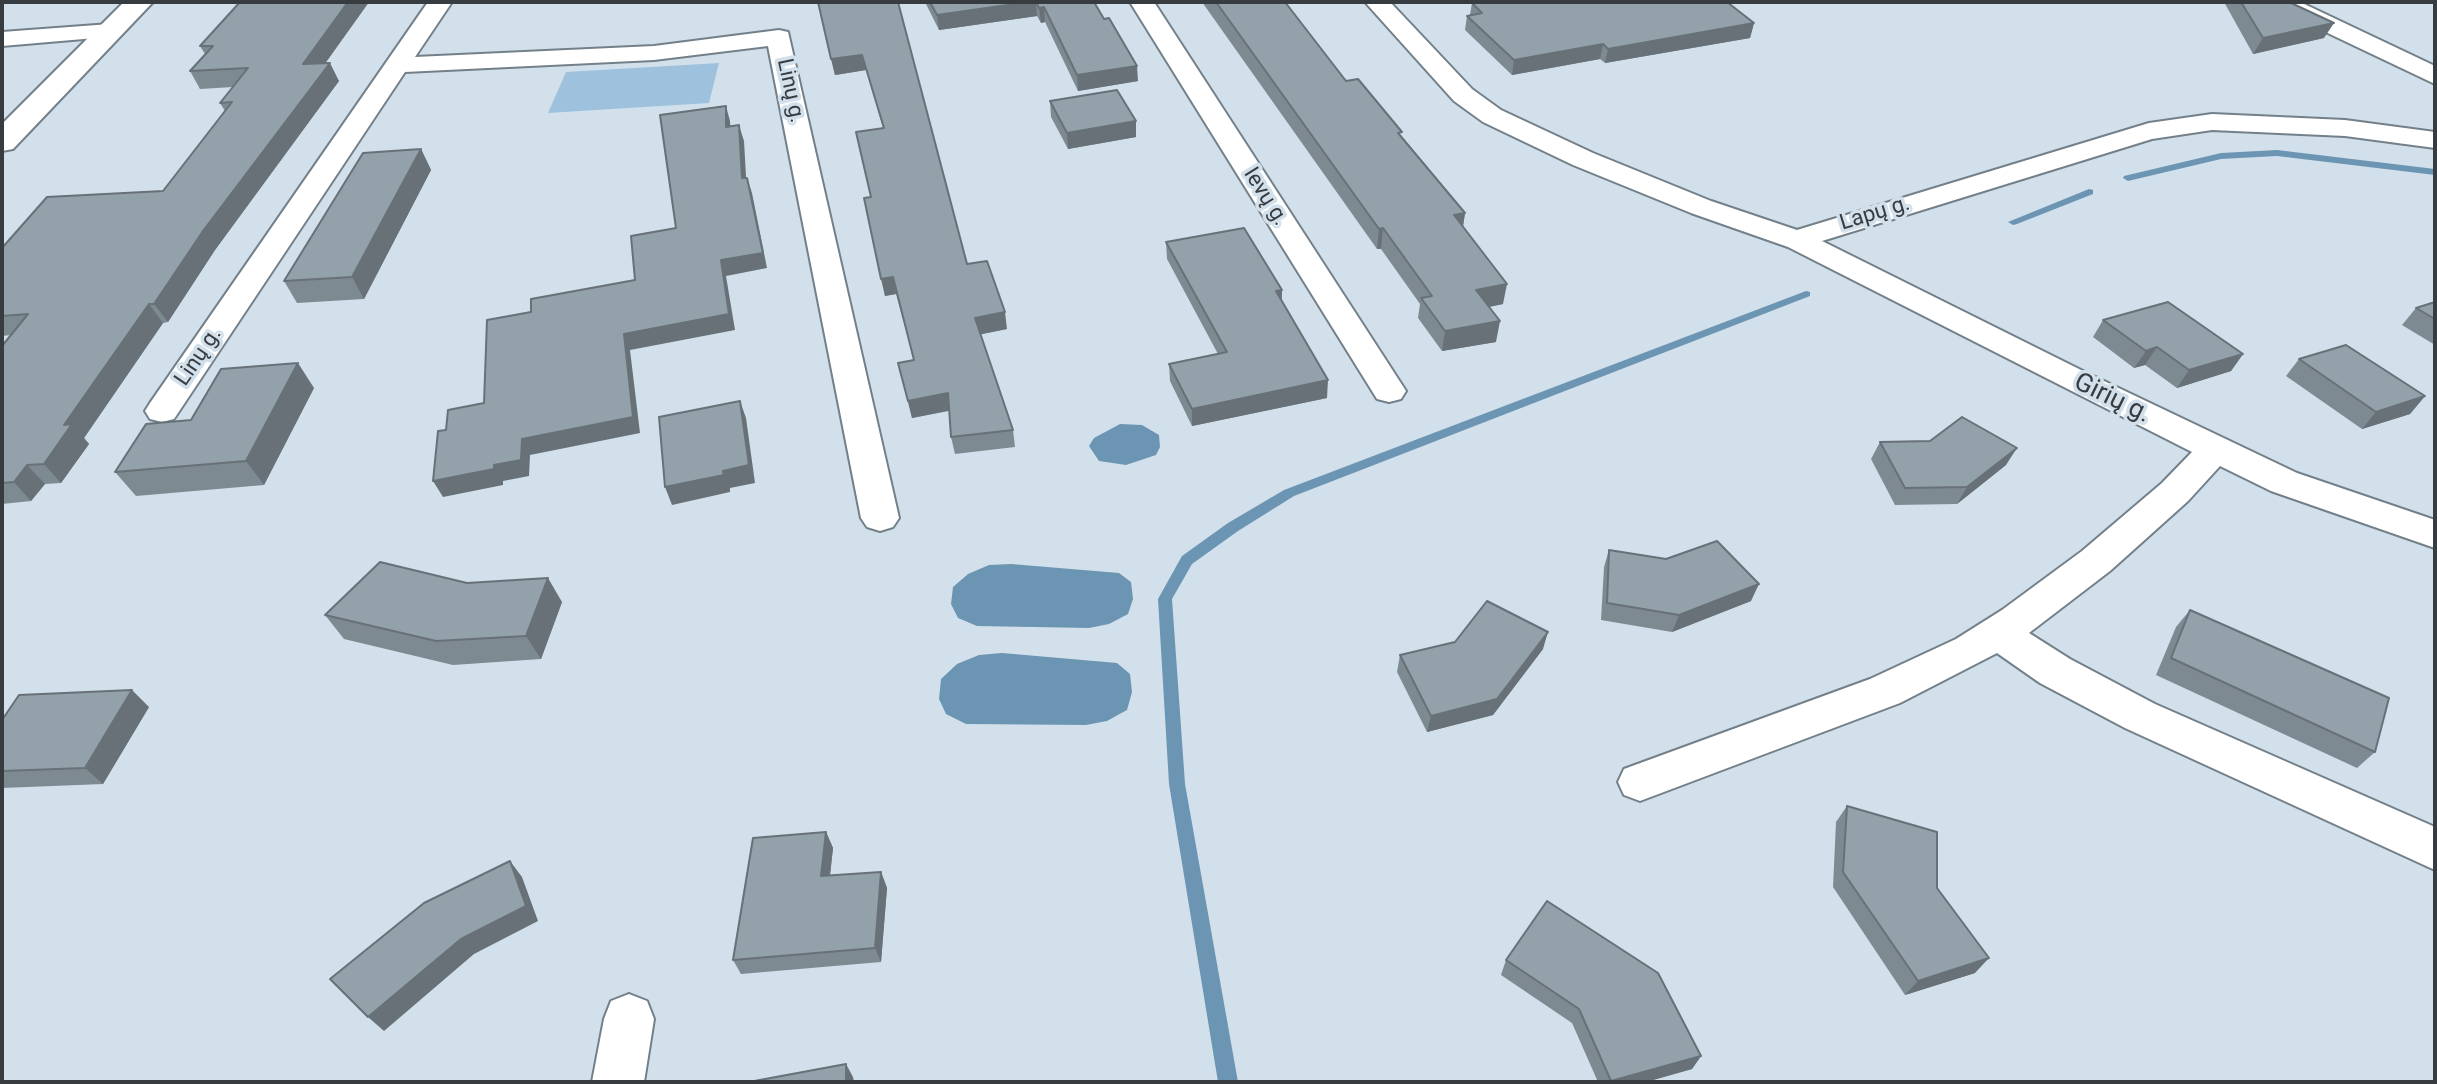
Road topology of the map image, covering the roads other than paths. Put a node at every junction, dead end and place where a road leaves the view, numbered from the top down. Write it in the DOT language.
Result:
graph roads {
  1 [pos="139,2"];
  2 [pos="440,2"];
  3 [pos="1142,2"];
  4 [pos="1377,2"];
  5 [pos="2281,2"];
  6 [pos="110,31"];
  7 [pos="2,39"];
  8 [pos="398,65"];
  9 [pos="2435,76"];
  10 [pos="2435,140"];
  11 [pos="2,142"];
  12 [pos="1799,241"];
  13 [pos="1389,391"];
  14 [pos="162,411"];
  15 [pos="2215,449"];
  16 [pos="880,518"];
  17 [pos="2435,534"];
  18 [pos="1997,633"];
  19 [pos="1640,782"];
  20 [pos="2435,849"];
  21 [pos="629,1019"];
  22 [pos="618,1082"];
  1 -- 6 [label="main road"];
  2 -- 8 [label="street, Linų g."];
  3 -- 13 [label="street, Ievų g."];
  4 -- 12 [label="street"];
  5 -- 9 [label="street"];
  6 -- 7 [label="street"];
  6 -- 11 [label="main road"];
  8 -- 14 [label="street, Linų g."];
  8 -- 16 [label="street, Linų g."];
  10 -- 12 [label="street, Lapų g."];
  12 -- 15 [label="street, Girių g."];
  15 -- 17 [label="street, Girių g."];
  15 -- 18 [label="street"];
  18 -- 19 [label="street"];
  18 -- 20 [label="street"];
  21 -- 22 [label="street"];
}
